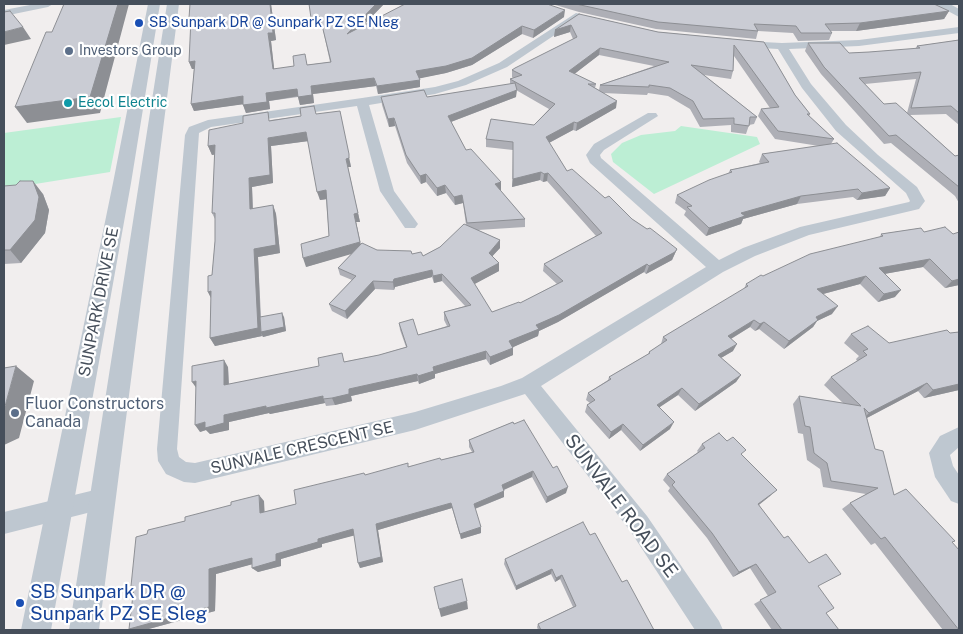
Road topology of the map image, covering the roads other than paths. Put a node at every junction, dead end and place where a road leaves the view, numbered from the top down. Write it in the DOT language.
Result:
graph roads {
  1 [pos="48,4"];
  2 [pos="154,4"];
  3 [pos="173,4"];
  4 [pos="942,4"];
  5 [pos="559,11"];
  6 [pos="4,13"];
  7 [pos="959,13"];
  8 [pos="959,30"];
  9 [pos="728,42"];
  10 [pos="782,46"];
  11 [pos="362,102"];
  12 [pos="652,116"];
  13 [pos="410,224"];
  14 [pos="717,268"];
  15 [pos="529,384"];
  16 [pos="959,436"];
  17 [pos="959,493"];
  18 [pos="103,499"];
  19 [pos="59,510"];
  20 [pos="4,523"];
  21 [pos="36,630"];
  22 [pos="84,630"];
  23 [pos="710,630"];
  1 -- 6 [label="street"];
  2 -- 19 [label="street, SUNPARK DRIVE SE"];
  3 -- 18 [label="street, SUNPARK DRIVE SE"];
  4 -- 7 [label="street"];
  5 -- 11 [label="street, SUNVALE CRESCENT SE"];
  8 -- 10 [label="street"];
  9 -- 10 [label="street"];
  10 -- 14 [label="street, SUNVALE CRESCENT SE"];
  11 -- 13 [label="street"];
  11 -- 15 [label="street, SUNVALE CRESCENT SE"];
  12 -- 14 [label="street"];
  14 -- 15 [label="street, SUNVALE CRESCENT SE"];
  15 -- 23 [label="street, SUNVALE ROAD SE"];
  16 -- 17 [label="street"];
  18 -- 19 [label="street"];
  18 -- 22 [label="street, SUNPARK DRIVE SE"];
  19 -- 20 [label="street"];
  19 -- 21 [label="street, SUNPARK DRIVE SE"];
}
